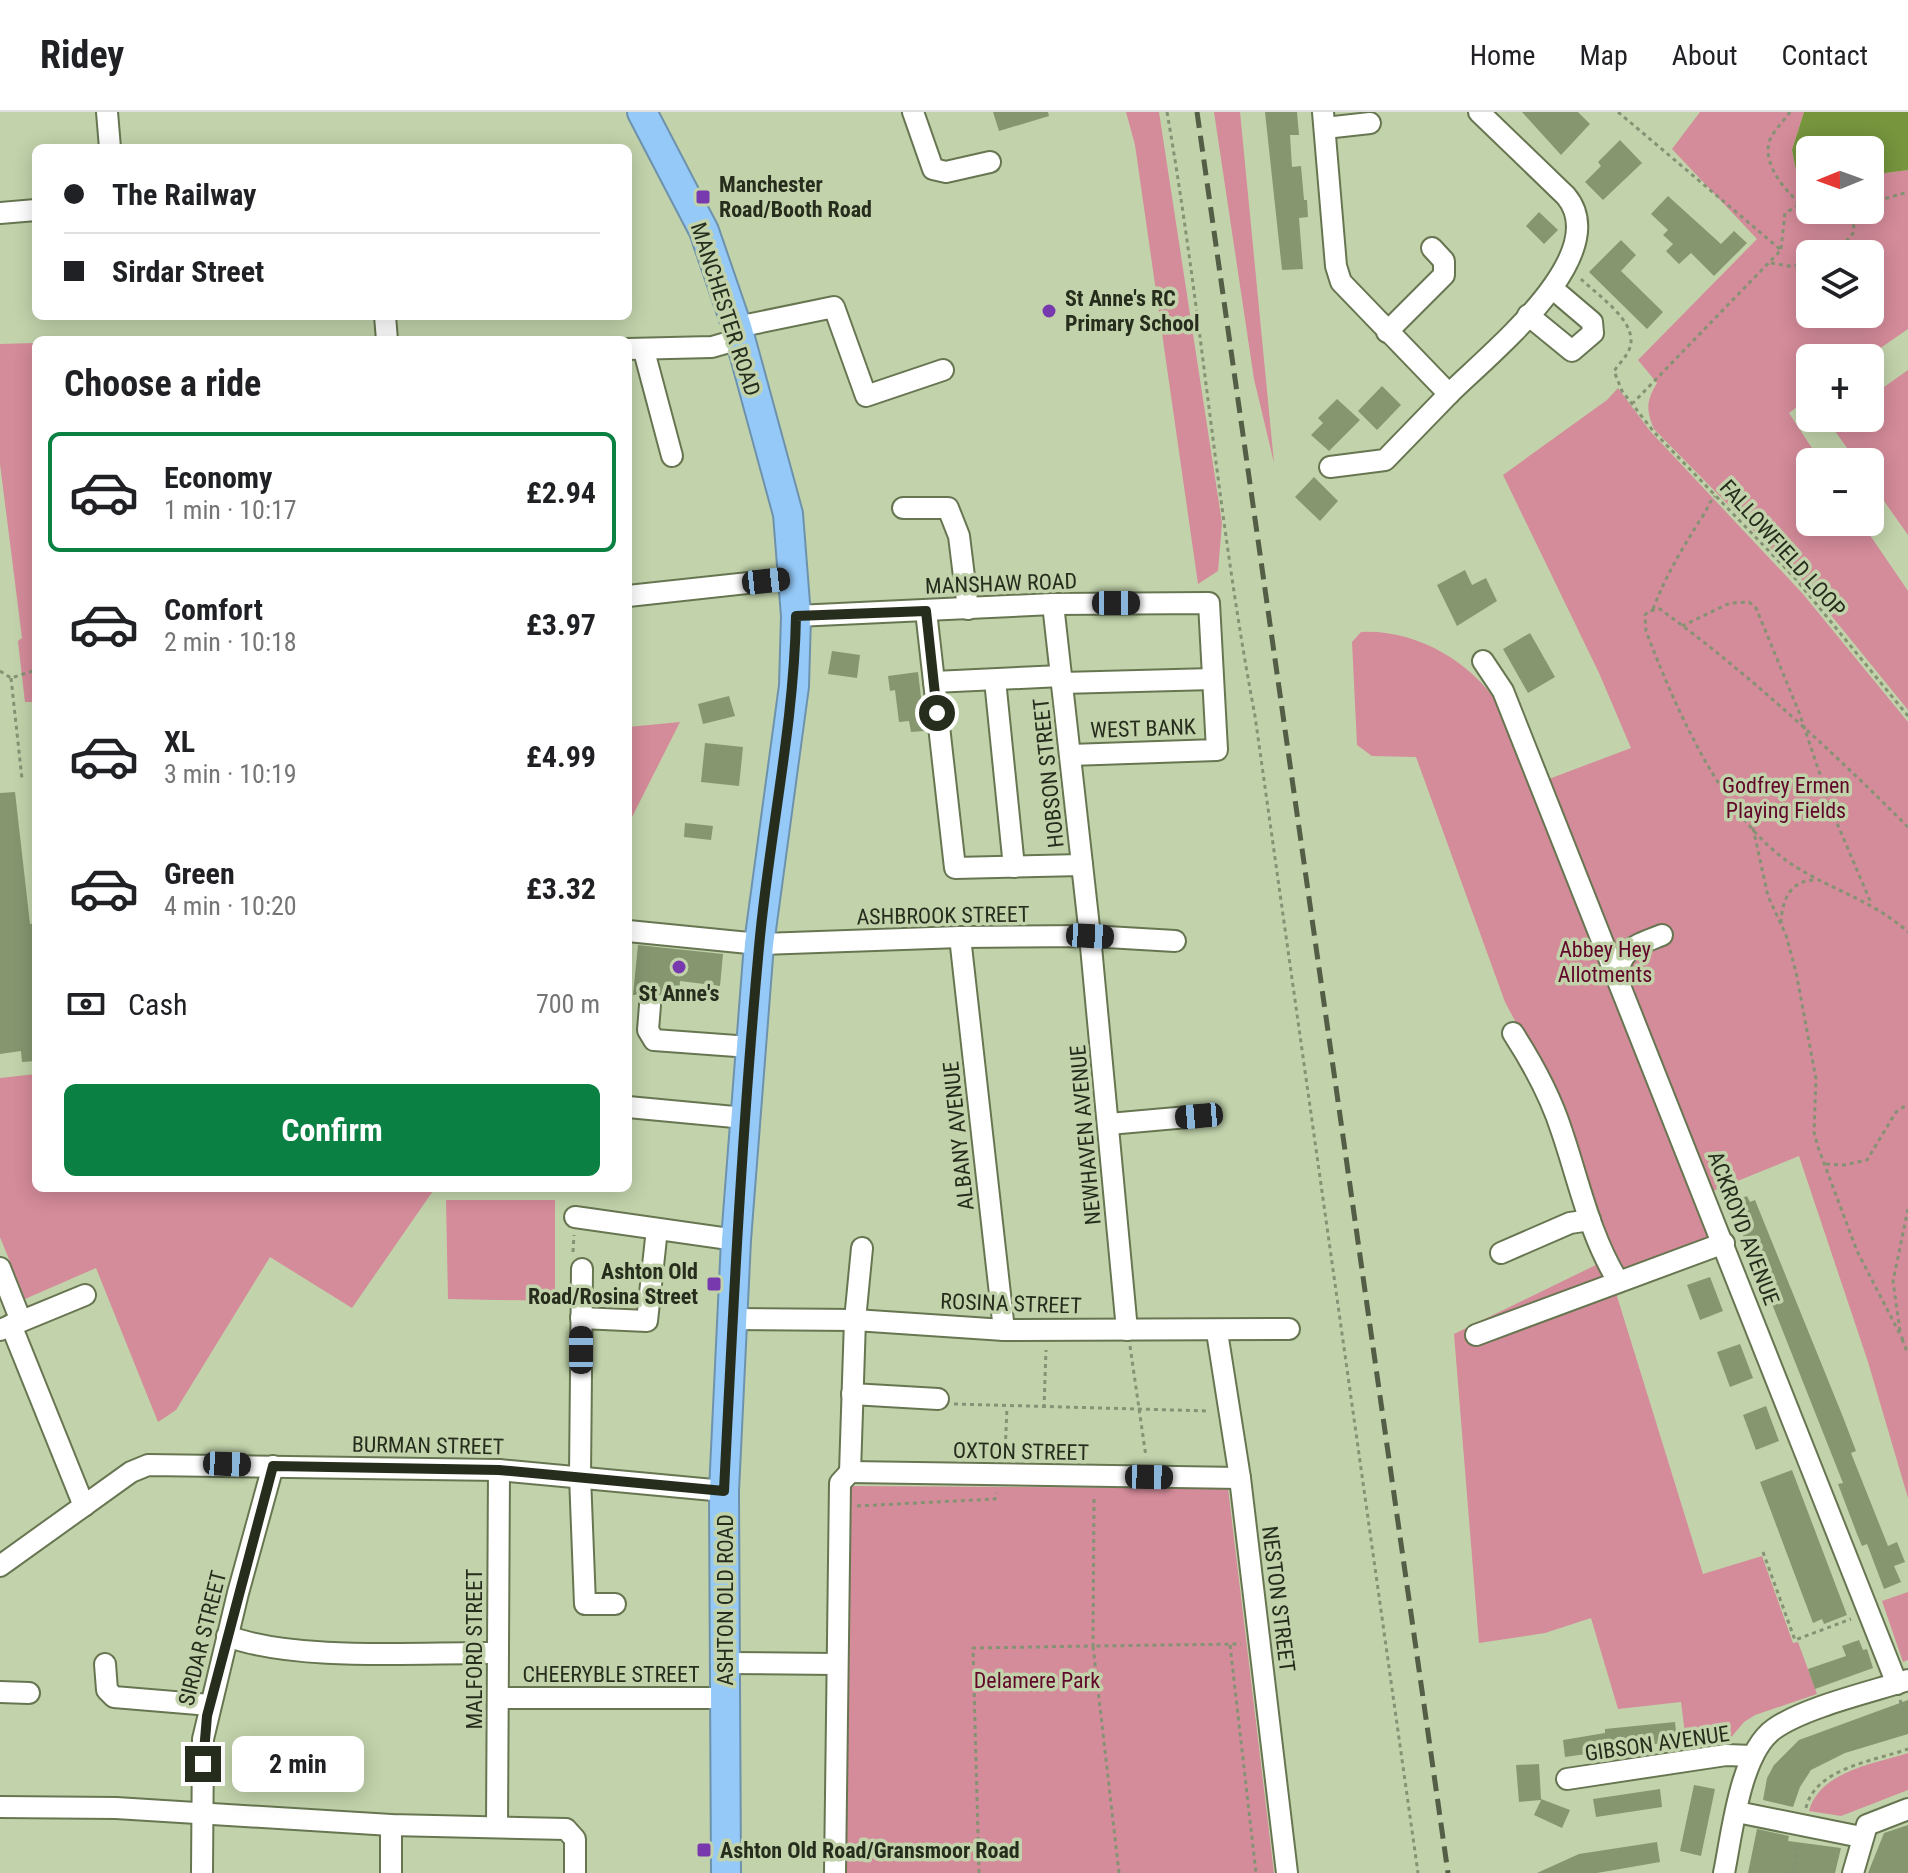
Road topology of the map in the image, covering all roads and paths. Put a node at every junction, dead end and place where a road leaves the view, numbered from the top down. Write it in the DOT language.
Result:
graph roads {
  1 [pos="107,112"];
  2 [pos="913,112"];
  3 [pos="1167,112"];
  4 [pos="1479,112"];
  5 [pos="1618,112"];
  6 [pos="1790,112"];
  7 [pos="644,113"];
  8 [pos="1324,120"];
  9 [pos="1370,123"];
  10 [pos="110,144"];
  11 [pos="990,162"];
  12 [pos="1908,192"];
  13 [pos="1884,199"];
  14 [pos="1796,201"];
  15 [pos="1796,207"];
  16 [pos="32,210"];
  17 [pos="0,213"];
  18 [pos="1432,248"];
  19 [pos="1781,250"];
  20 [pos="1769,262"];
  21 [pos="1796,265"];
  22 [pos="1552,288"];
  23 [pos="1528,315"];
  24 [pos="1387,332"];
  25 [pos="738,333"];
  26 [pos="636,350"];
  27 [pos="943,370"];
  28 [pos="1616,379"];
  29 [pos="1449,394"];
  30 [pos="1633,403"];
  31 [pos="672,456"];
  32 [pos="1330,467"];
  33 [pos="1715,496"];
  34 [pos="903,508"];
  35 [pos="788,514"];
  36 [pos="794,578"];
  37 [pos="632,596"];
  38 [pos="1053,604"];
  39 [pos="968,609"];
  40 [pos="1653,609"];
  41 [pos="926,611"];
  42 [pos="796,616"];
  43 [pos="1681,626"];
  44 [pos="1483,661"];
  45 [pos="1061,668"];
  46 [pos="0,671"];
  47 [pos="32,671"];
  48 [pos="11,678"];
  49 [pos="1213,679"];
  50 [pos="995,680"];
  51 [pos="934,682"];
  52 [pos="1908,716"];
  53 [pos="1804,731"];
  54 [pos="1070,755"];
  55 [pos="22,779"];
  56 [pos="1908,827"];
  57 [pos="1753,828"];
  58 [pos="1082,865"];
  59 [pos="1014,867"];
  60 [pos="1820,880"];
  61 [pos="1871,903"];
  62 [pos="1781,924"];
  63 [pos="632,927"];
  64 [pos="1908,932"];
  65 [pos="1662,935"];
  66 [pos="1090,936"];
  67 [pos="960,937"];
  68 [pos="1175,941"];
  69 [pos="759,944"];
  70 [pos="1617,978"];
  71 [pos="650,1005"];
  72 [pos="1513,1033"];
  73 [pos="750,1047"];
  74 [pos="1908,1104"];
  75 [pos="632,1107"];
  76 [pos="1199,1116"];
  77 [pos="745,1118"];
  78 [pos="1109,1124"];
  79 [pos="1826,1164"];
  80 [pos="1908,1209"];
  81 [pos="575,1217"];
  82 [pos="1590,1220"];
  83 [pos="657,1229"];
  84 [pos="736,1240"];
  85 [pos="1724,1243"];
  86 [pos="862,1248"];
  87 [pos="1501,1253"];
  88 [pos="0,1268"];
  89 [pos="582,1269"];
  90 [pos="1618,1281"];
  91 [pos="85,1295"];
  92 [pos="581,1318"];
  93 [pos="731,1319"];
  94 [pos="855,1320"];
  95 [pos="11,1325"];
  96 [pos="1289,1329"];
  97 [pos="1004,1330"];
  98 [pos="1047,1330"];
  99 [pos="1127,1330"];
  100 [pos="1217,1332"];
  101 [pos="1476,1335"];
  102 [pos="1903,1340"];
  103 [pos="1908,1354"];
  104 [pos="852,1394"];
  105 [pos="938,1399"];
  106 [pos="1007,1407"];
  107 [pos="1044,1408"];
  108 [pos="1139,1410"];
  109 [pos="1230,1411"];
  110 [pos="273,1466"];
  111 [pos="499,1470"];
  112 [pos="850,1472"];
  113 [pos="1004,1475"];
  114 [pos="580,1476"];
  115 [pos="1094,1476"];
  116 [pos="1149,1477"];
  117 [pos="1240,1478"];
  118 [pos="724,1491"];
  119 [pos="966,1502"];
  120 [pos="84,1506"];
  121 [pos="850,1506"];
  122 [pos="1763,1552"];
  123 [pos="0,1566"];
  124 [pos="615,1604"];
  125 [pos="1869,1613"];
  126 [pos="227,1636"];
  127 [pos="1261,1644"];
  128 [pos="1230,1645"];
  129 [pos="1093,1646"];
  130 [pos="498,1653"];
  131 [pos="725,1663"];
  132 [pos="105,1664"];
  133 [pos="836,1664"];
  134 [pos="1902,1682"];
  135 [pos="0,1692"];
  136 [pos="29,1693"];
  137 [pos="498,1698"];
  138 [pos="725,1698"];
  139 [pos="210,1705"];
  140 [pos="1908,1749"];
  141 [pos="1753,1756"];
  142 [pos="1567,1779"];
  143 [pos="0,1807"];
  144 [pos="1908,1809"];
  145 [pos="1806,1810"];
  146 [pos="1737,1812"];
  147 [pos="202,1814"];
  148 [pos="391,1825"];
  149 [pos="497,1827"];
  150 [pos="1861,1837"];
  151 [pos="1800,1839"];
  152 [pos="202,1873"];
  153 [pos="391,1873"];
  154 [pos="575,1873"];
  155 [pos="726,1873"];
  156 [pos="835,1873"];
  157 [pos="979,1873"];
  158 [pos="1119,1873"];
  159 [pos="1256,1873"];
  160 [pos="1287,1873"];
  161 [pos="1418,1873"];
  162 [pos="1724,1873"];
  163 [pos="1792,1873"];
  164 [pos="1853,1873"];
  1 -- 10 [label="street"];
  2 -- 11 [label="street"];
  3 -- 161 [label="path"];
  4 -- 22 [label="street"];
  5 -- 19 [label="path"];
  6 -- 14 [label="path"];
  7 -- 25 [label="highway, MANCHESTER ROAD"];
  8 -- 9 [label="street"];
  8 -- 24 [label="street"];
  12 -- 13 [label="path"];
  15 -- 19 [label="path"];
  16 -- 17 [label="street"];
  18 -- 24 [label="street"];
  19 -- 20 [label="path"];
  20 -- 21 [label="path"];
  20 -- 30 [label="path"];
  22 -- 23 [label="street"];
  22 -- 23 [label="street"];
  23 -- 29 [label="street"];
  24 -- 29 [label="street"];
  25 -- 26 [label="street"];
  25 -- 27 [label="street"];
  25 -- 35 [label="highway, MANCHESTER ROAD"];
  26 -- 31 [label="street"];
  28 -- 30 [label="path, FALLOWFIELD LOOP"];
  29 -- 32 [label="street"];
  30 -- 33 [label="path, FALLOWFIELD LOOP"];
  33 -- 40 [label="path"];
  33 -- 52 [label="path, FALLOWFIELD LOOP"];
  34 -- 39 [label="street"];
  35 -- 36 [label="highway, ASHTON OLD ROAD"];
  36 -- 37 [label="street"];
  36 -- 42 [label="highway, ASHTON OLD ROAD"];
  38 -- 39 [label="street, MANSHAW ROAD"];
  38 -- 45 [label="street, HOBSON STREET"];
  38 -- 49 [label="street, MANSHAW ROAD"];
  39 -- 41 [label="street, MANSHAW ROAD"];
  40 -- 43 [label="path"];
  40 -- 57 [label="path"];
  41 -- 42 [label="street, MANSHAW ROAD"];
  41 -- 51 [label="street"];
  42 -- 69 [label="highway, ASHTON OLD ROAD"];
  43 -- 53 [label="path"];
  43 -- 53 [label="path"];
  44 -- 70 [label="street, ACKROYD AVENUE"];
  45 -- 49 [label="street"];
  45 -- 50 [label="street"];
  45 -- 54 [label="street, HOBSON STREET"];
  46 -- 48 [label="path"];
  47 -- 48 [label="path"];
  48 -- 55 [label="path"];
  49 -- 54 [label="street, WEST BANK"];
  50 -- 51 [label="street"];
  50 -- 59 [label="street"];
  51 -- 59 [label="street"];
  53 -- 56 [label="path"];
  53 -- 61 [label="path"];
  54 -- 58 [label="street, HOBSON STREET"];
  57 -- 60 [label="path"];
  57 -- 62 [label="path"];
  58 -- 59 [label="street"];
  58 -- 66 [label="street, HOBSON STREET"];
  60 -- 61 [label="path"];
  60 -- 62 [label="path"];
  61 -- 64 [label="path"];
  62 -- 79 [label="path"];
  63 -- 69 [label="street, ASHBROOK STREET"];
  65 -- 70 [label="street"];
  66 -- 67 [label="street, ASHBROOK STREET"];
  66 -- 68 [label="street, ASHBROOK STREET"];
  66 -- 78 [label="street, NEWHAVEN AVENUE"];
  67 -- 69 [label="street, ASHBROOK STREET"];
  67 -- 97 [label="street, ALBANY AVENUE"];
  69 -- 73 [label="highway, ASHTON OLD ROAD"];
  70 -- 85 [label="street, ACKROYD AVENUE"];
  71 -- 73 [label="street"];
  72 -- 82 [label="street"];
  73 -- 77 [label="highway, ASHTON OLD ROAD"];
  74 -- 79 [label="path"];
  75 -- 77 [label="street"];
  76 -- 78 [label="street"];
  77 -- 84 [label="highway, ASHTON OLD ROAD"];
  78 -- 99 [label="street, NEWHAVEN AVENUE"];
  79 -- 102 [label="path"];
  80 -- 102 [label="path"];
  81 -- 83 [label="street"];
  81 -- 89 [label="path"];
  82 -- 87 [label="street"];
  82 -- 90 [label="street"];
  83 -- 84 [label="street"];
  83 -- 92 [label="street"];
  84 -- 93 [label="highway, ASHTON OLD ROAD"];
  85 -- 90 [label="street"];
  85 -- 125 [label="street, ACKROYD AVENUE"];
  86 -- 94 [label="street"];
  88 -- 95 [label="street"];
  89 -- 92 [label="street"];
  90 -- 101 [label="street"];
  91 -- 95 [label="street"];
  92 -- 114 [label="street"];
  93 -- 94 [label="street, ROSINA STREET"];
  93 -- 118 [label="highway, ASHTON OLD ROAD"];
  94 -- 97 [label="street, ROSINA STREET"];
  94 -- 104 [label="street"];
  95 -- 120 [label="street"];
  96 -- 100 [label="street, ROSINA STREET"];
  97 -- 98 [label="street, ROSINA STREET"];
  98 -- 99 [label="street, ROSINA STREET"];
  98 -- 107 [label="path"];
  99 -- 100 [label="street, ROSINA STREET"];
  99 -- 108 [label="path"];
  100 -- 109 [label="street, NESTON STREET"];
  102 -- 103 [label="path"];
  104 -- 105 [label="street"];
  104 -- 112 [label="street"];
  105 -- 106 [label="path"];
  106 -- 107 [label="path"];
  106 -- 113 [label="path"];
  107 -- 108 [label="path"];
  108 -- 109 [label="path"];
  108 -- 116 [label="path"];
  109 -- 117 [label="street, NESTON STREET"];
  110 -- 111 [label="street, BURMAN STREET"];
  110 -- 120 [label="street, BURMAN STREET"];
  110 -- 126 [label="street, SIRDAR STREET"];
  111 -- 114 [label="street, BURMAN STREET"];
  111 -- 130 [label="street, MALFORD STREET"];
  112 -- 113 [label="street, OXTON STREET"];
  112 -- 133 [label="street"];
  113 -- 115 [label="street, OXTON STREET"];
  114 -- 118 [label="street, BURMAN STREET"];
  114 -- 124 [label="street"];
  115 -- 116 [label="street, OXTON STREET"];
  115 -- 129 [label="path"];
  116 -- 117 [label="street, OXTON STREET"];
  117 -- 127 [label="street, NESTON STREET"];
  118 -- 131 [label="highway, ASHTON OLD ROAD"];
  119 -- 121 [label="path"];
  120 -- 123 [label="street"];
  122 -- 125 [label="path"];
  125 -- 134 [label="street, ACKROYD AVENUE"];
  126 -- 130 [label="street, CHEERYBLE STREET"];
  126 -- 139 [label="street, SIRDAR STREET"];
  127 -- 128 [label="path"];
  127 -- 160 [label="street, NESTON STREET"];
  128 -- 129 [label="path"];
  128 -- 159 [label="path"];
  129 -- 157 [label="path"];
  129 -- 158 [label="path"];
  130 -- 137 [label="street, MALFORD STREET"];
  131 -- 133 [label="street"];
  131 -- 138 [label="highway, ASHTON OLD ROAD"];
  132 -- 139 [label="street"];
  133 -- 156 [label="street"];
  134 -- 141 [label="street"];
  135 -- 136 [label="street"];
  137 -- 138 [label="street, CHEERYBLE STREET"];
  137 -- 149 [label="street, MALFORD STREET"];
  138 -- 155 [label="highway, ASHTON OLD ROAD"];
  139 -- 147 [label="street, SIRDAR STREET"];
  140 -- 145 [label="path"];
  141 -- 142 [label="street, GIBSON AVENUE"];
  141 -- 146 [label="street"];
  143 -- 147 [label="street"];
  144 -- 150 [label="street"];
  146 -- 150 [label="street"];
  146 -- 162 [label="street"];
  147 -- 148 [label="street"];
  147 -- 152 [label="street, SIRDAR STREET"];
  148 -- 149 [label="street"];
  148 -- 153 [label="street"];
  149 -- 154 [label="street"];
  150 -- 164 [label="street"];
  151 -- 163 [label="path"];
}
